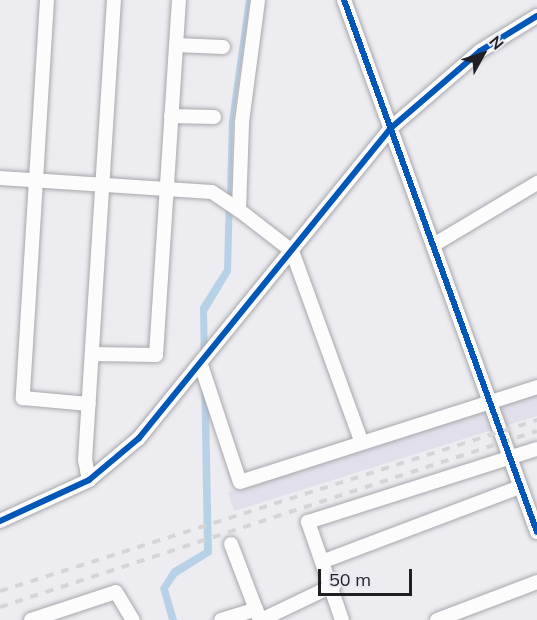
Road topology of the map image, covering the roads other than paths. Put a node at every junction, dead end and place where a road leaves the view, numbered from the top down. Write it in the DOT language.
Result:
graph roads {
  1 [pos="47,0"];
  2 [pos="114,0"];
  3 [pos="179,0"];
  4 [pos="258,0"];
  5 [pos="344,0"];
  6 [pos="537,16"];
  7 [pos="176,45"];
  8 [pos="223,47"];
  9 [pos="171,116"];
  10 [pos="214,117"];
  11 [pos="392,127"];
  12 [pos="0,177"];
  13 [pos="37,180"];
  14 [pos="537,183"];
  15 [pos="104,185"];
  16 [pos="168,189"];
  17 [pos="239,210"];
  18 [pos="435,244"];
  19 [pos="292,251"];
  20 [pos="92,354"];
  21 [pos="201,365"];
  22 [pos="537,387"];
  23 [pos="492,402"];
  24 [pos="89,404"];
  25 [pos="361,441"];
  26 [pos="537,449"];
  27 [pos="509,458"];
  28 [pos="89,480"];
  29 [pos="520,487"];
  30 [pos="0,521"];
  31 [pos="537,532"];
  32 [pos="231,544"];
  33 [pos="324,561"];
  34 [pos="537,582"];
  35 [pos="334,585"];
  36 [pos="259,616"];
  37 [pos="49,617"];
  38 [pos="31,620"];
  39 [pos="133,620"];
  40 [pos="221,620"];
  41 [pos="342,620"];
  42 [pos="437,620"];
  1 -- 13 [label="street"];
  2 -- 15 [label="street"];
  3 -- 7 [label="street"];
  4 -- 17 [label="street"];
  5 -- 11 [label="street"];
  6 -- 11 [label="street"];
  7 -- 8 [label="street"];
  7 -- 9 [label="street"];
  9 -- 10 [label="street"];
  9 -- 16 [label="street"];
  11 -- 18 [label="street"];
  11 -- 19 [label="street"];
  12 -- 13 [label="street"];
  13 -- 15 [label="street"];
  13 -- 24 [label="street"];
  14 -- 18 [label="street"];
  15 -- 16 [label="street"];
  15 -- 20 [label="street"];
  16 -- 17 [label="street"];
  16 -- 20 [label="street"];
  17 -- 19 [label="street"];
  18 -- 23 [label="street"];
  19 -- 21 [label="street"];
  19 -- 25 [label="street"];
  20 -- 24 [label="street"];
  21 -- 25 [label="street"];
  21 -- 28 [label="street"];
  22 -- 23 [label="street"];
  23 -- 25 [label="street"];
  23 -- 27 [label="street"];
  24 -- 28 [label="street"];
  26 -- 27 [label="street"];
  27 -- 29 [label="street"];
  27 -- 33 [label="street"];
  28 -- 30 [label="street"];
  29 -- 31 [label="street"];
  29 -- 33 [label="street"];
  32 -- 36 [label="street"];
  33 -- 35 [label="street"];
  34 -- 42 [label="street"];
  35 -- 36 [label="street"];
  35 -- 41 [label="street"];
  36 -- 40 [label="street"];
  37 -- 38 [label="street"];
  37 -- 39 [label="street"];
}
